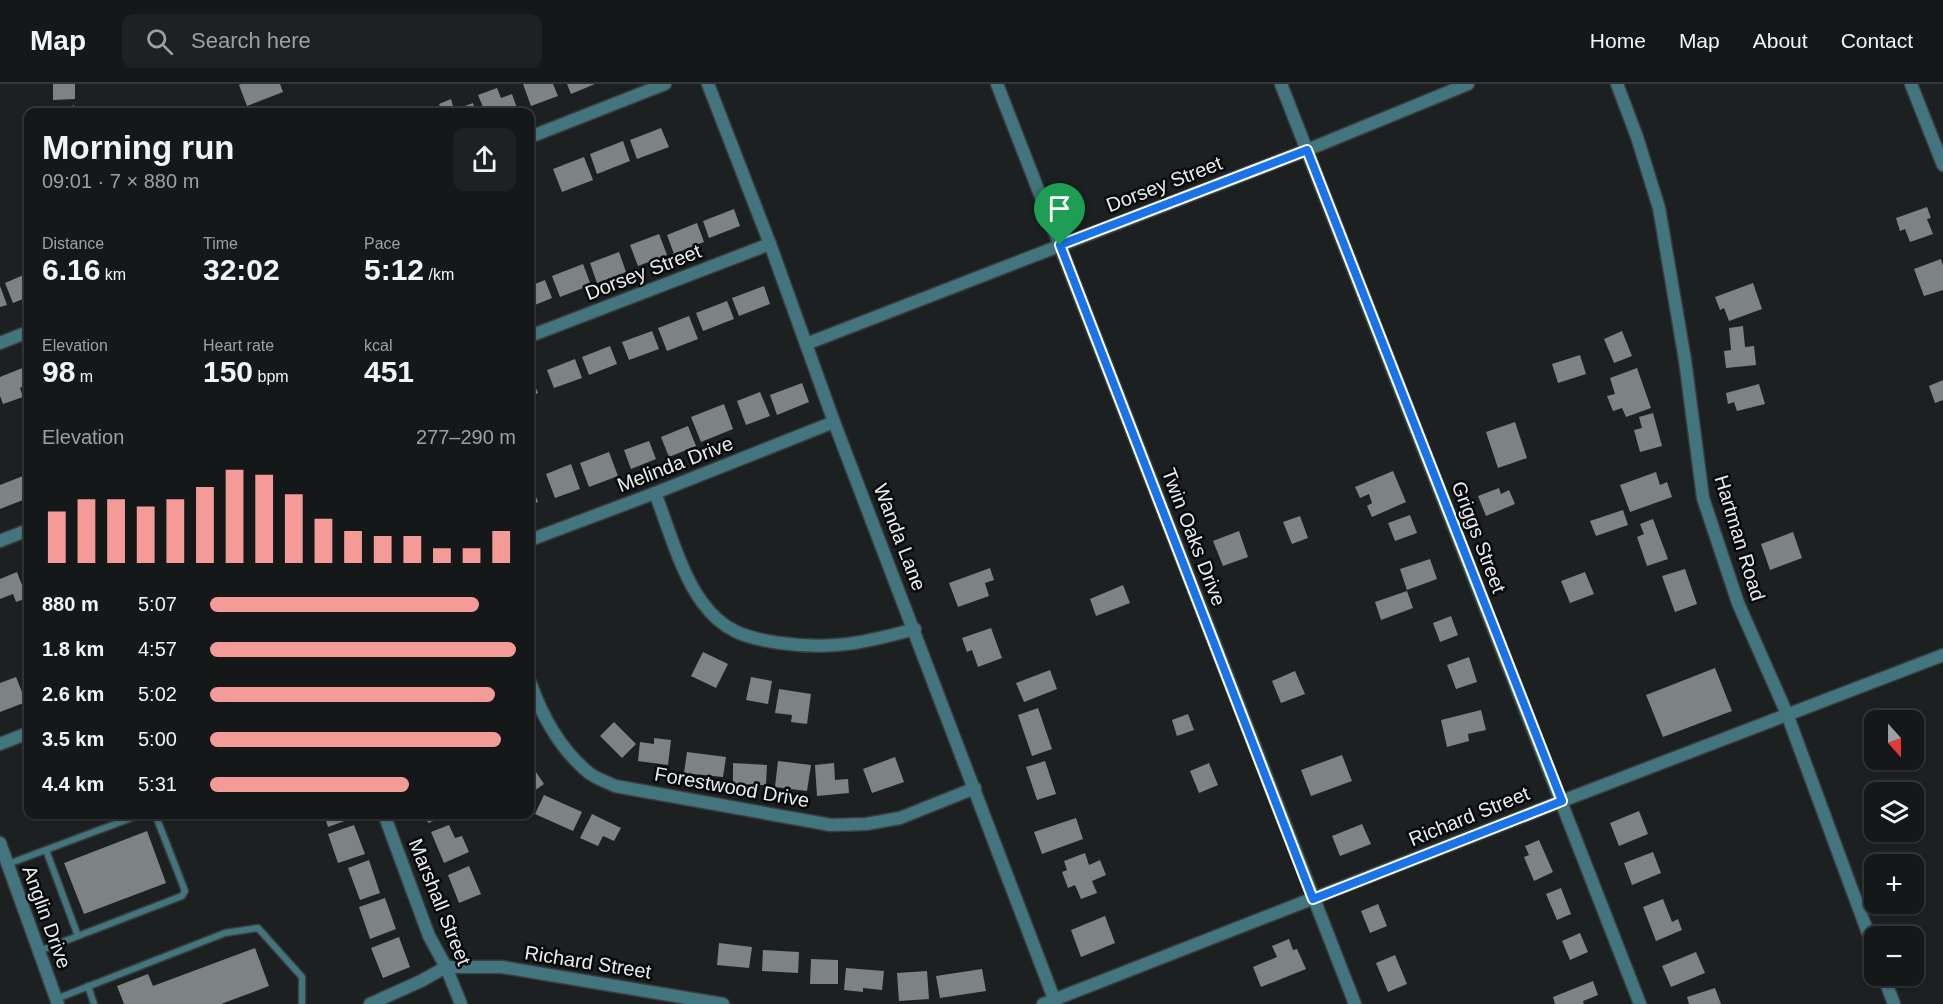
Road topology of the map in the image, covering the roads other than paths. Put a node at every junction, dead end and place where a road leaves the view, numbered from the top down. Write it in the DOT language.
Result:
graph roads {
  1 [pos="665,84"];
  2 [pos="708,84"];
  3 [pos="997,84"];
  4 [pos="1281,84"];
  5 [pos="1468,84"];
  6 [pos="1617,84"];
  7 [pos="1911,84"];
  8 [pos="534,135"];
  9 [pos="1307,150"];
  10 [pos="1943,165"];
  11 [pos="770,244"];
  12 [pos="1060,245"];
  13 [pos="24,334"];
  14 [pos="534,334"];
  15 [pos="0,343"];
  16 [pos="806,344"];
  17 [pos="834,422"];
  18 [pos="655,493"];
  19 [pos="24,532"];
  20 [pos="534,538"];
  21 [pos="0,541"];
  22 [pos="915,629"];
  23 [pos="1943,655"];
  24 [pos="534,694"];
  25 [pos="1787,714"];
  26 [pos="24,735"];
  27 [pos="0,744"];
  28 [pos="975,788"];
  29 [pos="1562,801"];
  30 [pos="128,819"];
  31 [pos="157,819"];
  32 [pos="386,819"];
  33 [pos="0,843"];
  34 [pos="46,850"];
  35 [pos="8,864"];
  36 [pos="1313,899"];
  37 [pos="1865,926"];
  38 [pos="78,936"];
  39 [pos="39,951"];
  40 [pos="446,967"];
  41 [pos="88,986"];
  42 [pos="1888,986"];
  43 [pos="57,1001"];
  44 [pos="1051,1003"];
  45 [pos="94,1004"];
  46 [pos="302,1004"];
  47 [pos="370,1004"];
  48 [pos="461,1004"];
  49 [pos="723,1004"];
  50 [pos="1355,1004"];
  51 [pos="1640,1004"];
  52 [pos="1894,1004"];
  1 -- 8 [label="street"];
  2 -- 11 [label="street, Wanda Lane"];
  3 -- 12 [label="street, Twin Oaks Drive"];
  4 -- 9 [label="street, Griggs Street"];
  5 -- 9 [label="street, Dorsey Street"];
  6 -- 25 [label="street, Hartman Road"];
  7 -- 10 [label="street"];
  9 -- 12 [label="street, Dorsey Street"];
  9 -- 29 [label="street, Griggs Street"];
  11 -- 14 [label="street, Dorsey Street"];
  11 -- 16 [label="street, Wanda Lane"];
  12 -- 16 [label="street, Dorsey Street"];
  12 -- 36 [label="street, Twin Oaks Drive"];
  13 -- 15 [label="street"];
  16 -- 17 [label="street, Wanda Lane"];
  17 -- 18 [label="street, Melinda Drive"];
  17 -- 22 [label="street, Wanda Lane"];
  18 -- 20 [label="street, Melinda Drive"];
  18 -- 22 [label="street"];
  19 -- 21 [label="street"];
  22 -- 28 [label="street, Wanda Lane"];
  23 -- 25 [label="street, Richard Street"];
  24 -- 28 [label="street, Forestwood Drive"];
  25 -- 29 [label="street, Richard Street"];
  25 -- 37 [label="street, Hartman Road"];
  26 -- 27 [label="street"];
  28 -- 44 [label="street, Wanda Lane"];
  29 -- 36 [label="street, Richard Street"];
  29 -- 51 [label="street, Griggs Street"];
  30 -- 34 [label="lane"];
  31 -- 38 [label="lane"];
  32 -- 40 [label="street, Marshall Street"];
  33 -- 35 [label="street, Anglin Drive"];
  34 -- 35 [label="lane"];
  34 -- 38 [label="lane"];
  35 -- 39 [label="street, Anglin Drive"];
  36 -- 44 [label="street, Richard Street"];
  36 -- 50 [label="street, Twin Oaks Drive"];
  38 -- 39 [label="lane"];
  39 -- 43 [label="street, Anglin Drive"];
  40 -- 47 [label="street"];
  40 -- 48 [label="street, Marshall Street"];
  40 -- 49 [label="street, Richard Street"];
  41 -- 43 [label="lane"];
  41 -- 45 [label="lane"];
  41 -- 46 [label="lane"];
  42 -- 52 [label="street"];
}
